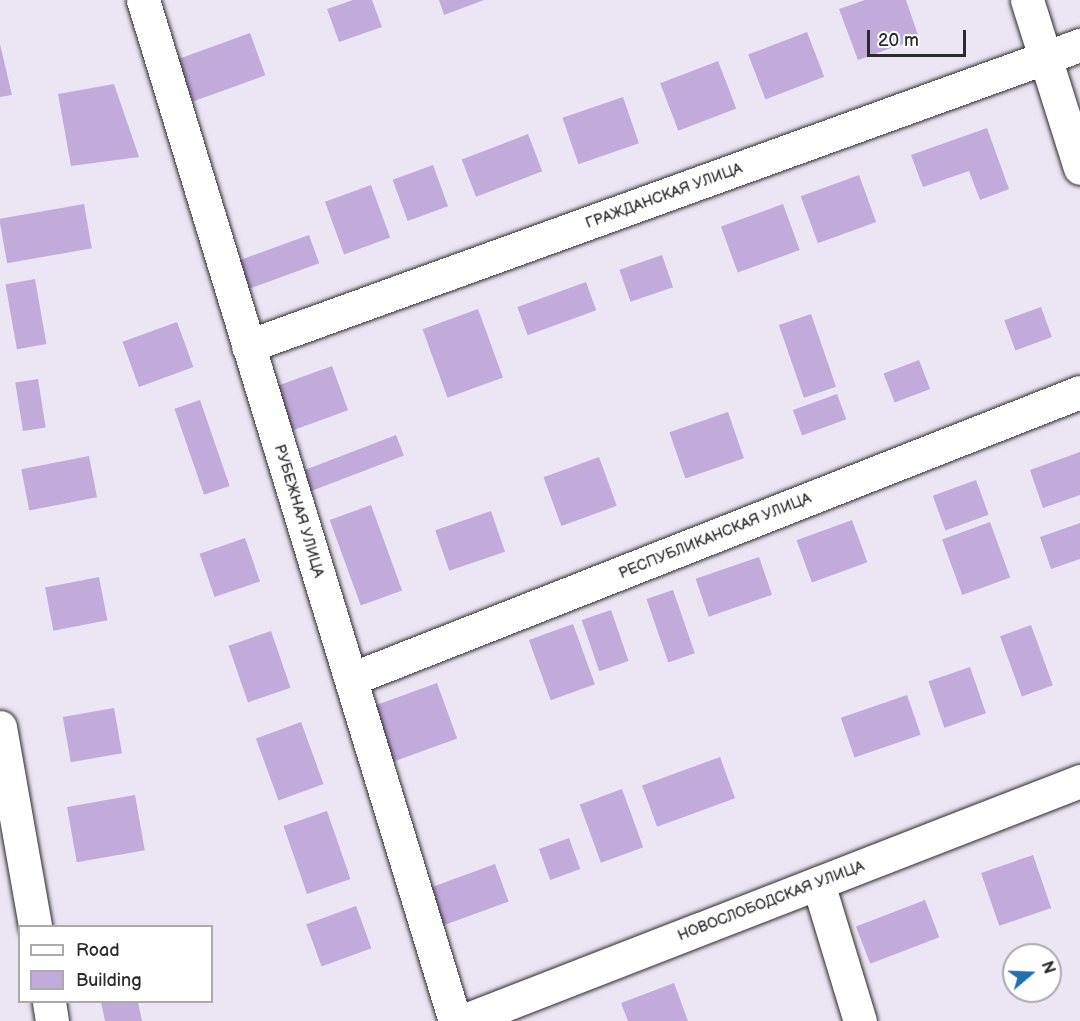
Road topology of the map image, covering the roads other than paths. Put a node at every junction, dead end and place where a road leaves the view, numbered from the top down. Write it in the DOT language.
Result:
graph roads {
  1 [pos="1027,0"];
  2 [pos="153,3"];
  3 [pos="1080,45"];
  4 [pos="1045,58"];
  5 [pos="1080,168"];
  6 [pos="249,346"];
  7 [pos="1080,392"];
  8 [pos="351,680"];
  9 [pos="0,727"];
  10 [pos="1080,781"];
  11 [pos="818,883"];
  12 [pos="35,925"];
  13 [pos="48,1003"];
  14 [pos="52,1021"];
  15 [pos="456,1021"];
  16 [pos="463,1021"];
  17 [pos="860,1021"];
  1 -- 4 [label="street"];
  2 -- 6 [label="street, РУБЕЖНАЯ УЛИЦА"];
  3 -- 4 [label="street, ГРАЖДАНСКАЯ УЛИЦА"];
  4 -- 5 [label="street"];
  4 -- 6 [label="street, ГРАЖДАНСКАЯ УЛИЦА"];
  6 -- 8 [label="street, РУБЕЖНАЯ УЛИЦА"];
  7 -- 8 [label="street, РЕСПУБЛИКАНСКАЯ УЛИЦА"];
  8 -- 15 [label="street, РУБЕЖНАЯ УЛИЦА"];
  9 -- 12 [label="street"];
  10 -- 11 [label="street, НОВОСЛОБОДСКАЯ УЛИЦА"];
  11 -- 16 [label="street, НОВОСЛОБОДСКАЯ УЛИЦА"];
  11 -- 17 [label="street"];
  13 -- 14 [label="street"];
}
